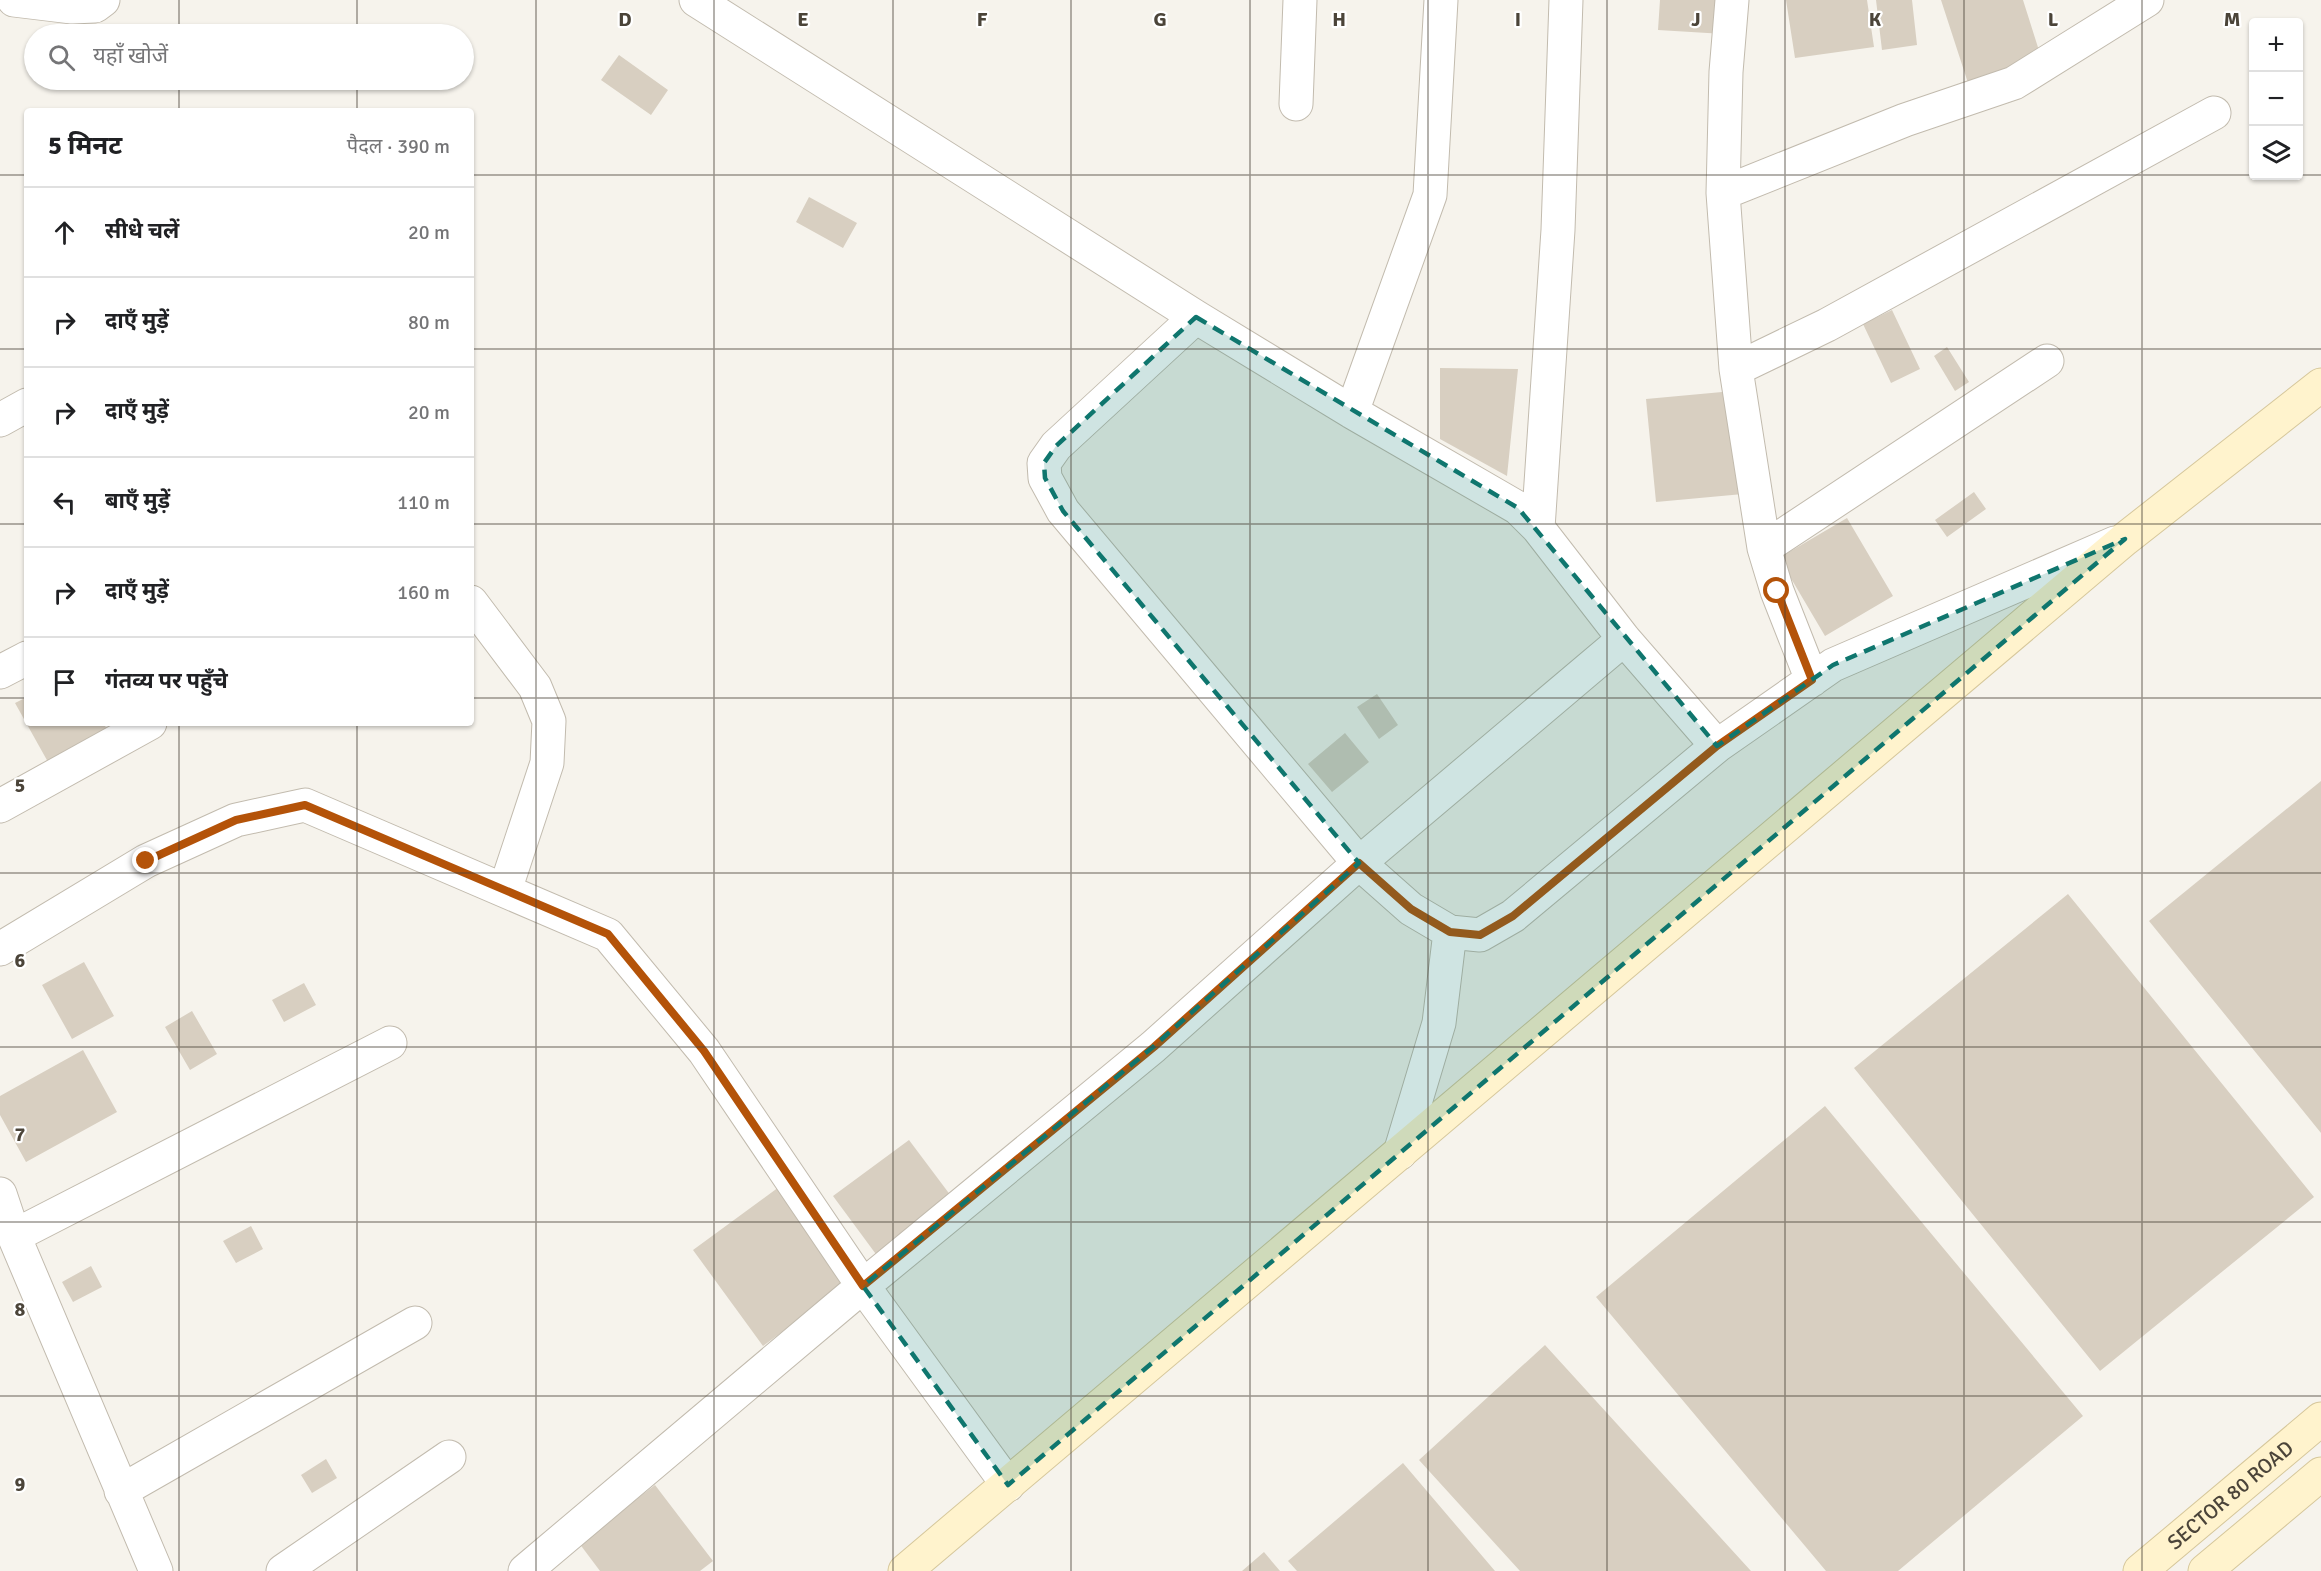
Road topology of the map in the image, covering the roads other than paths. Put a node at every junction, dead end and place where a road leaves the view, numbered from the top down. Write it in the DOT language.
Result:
graph roads {
  1 [pos="14,0"];
  2 [pos="103,0"];
  3 [pos="696,0"];
  4 [pos="1300,0"];
  5 [pos="1441,0"];
  6 [pos="1566,0"];
  7 [pos="1732,0"];
  8 [pos="2147,0"];
  9 [pos="1296,104"];
  10 [pos="2214,113"];
  11 [pos="1723,193"];
  12 [pos="1196,317"];
  13 [pos="2047,361"];
  14 [pos="1736,369"];
  15 [pos="2321,385"];
  16 [pos="24,407"];
  17 [pos="1352,412"];
  18 [pos="0,420"];
  19 [pos="1538,528"];
  20 [pos="2125,539"];
  21 [pos="1764,548"];
  22 [pos="474,606"];
  23 [pos="1624,639"];
  24 [pos="24,660"];
  25 [pos="0,672"];
  26 [pos="1812,680"];
  27 [pos="145,726"];
  28 [pos="1717,746"];
  29 [pos="0,806"];
  30 [pos="1359,863"];
  31 [pos="505,890"];
  32 [pos="1450,932"];
  33 [pos="0,949"];
  34 [pos="390,1043"];
  35 [pos="1400,1154"];
  36 [pos="0,1194"];
  37 [pos="14,1236"];
  38 [pos="863,1286"];
  39 [pos="415,1323"];
  40 [pos="2321,1419"];
  41 [pos="449,1457"];
  42 [pos="2321,1474"];
  43 [pos="1008,1485"];
  44 [pos="121,1491"];
  45 [pos="156,1571"];
  46 [pos="283,1571"];
  47 [pos="525,1571"];
  48 [pos="905,1571"];
  49 [pos="2140,1571"];
  50 [pos="2205,1571"];
  1 -- 2 [label="street"];
  3 -- 12 [label="street"];
  4 -- 9 [label="street"];
  5 -- 17 [label="street"];
  6 -- 19 [label="street"];
  7 -- 11 [label="street"];
  8 -- 11 [label="street"];
  10 -- 14 [label="street"];
  11 -- 14 [label="street"];
  12 -- 17 [label="street"];
  12 -- 30 [label="street"];
  13 -- 21 [label="street"];
  14 -- 21 [label="street"];
  15 -- 20 [label="street"];
  16 -- 18 [label="street"];
  17 -- 19 [label="street"];
  19 -- 23 [label="street"];
  20 -- 26 [label="street"];
  20 -- 35 [label="street"];
  21 -- 26 [label="street"];
  22 -- 31 [label="street"];
  23 -- 28 [label="street"];
  23 -- 30 [label="street"];
  24 -- 25 [label="street"];
  26 -- 28 [label="street"];
  27 -- 29 [label="street"];
  28 -- 32 [label="street"];
  30 -- 32 [label="street"];
  30 -- 38 [label="street"];
  31 -- 33 [label="street"];
  31 -- 38 [label="street"];
  32 -- 35 [label="street"];
  34 -- 37 [label="street"];
  35 -- 43 [label="street"];
  36 -- 37 [label="street"];
  37 -- 44 [label="street"];
  38 -- 43 [label="street"];
  38 -- 47 [label="street"];
  39 -- 44 [label="street"];
  40 -- 49 [label="street, SECTOR 80 ROAD"];
  41 -- 46 [label="street"];
  42 -- 50 [label="street, SECTOR 80 ROAD"];
  43 -- 48 [label="street"];
  44 -- 45 [label="street"];
}
